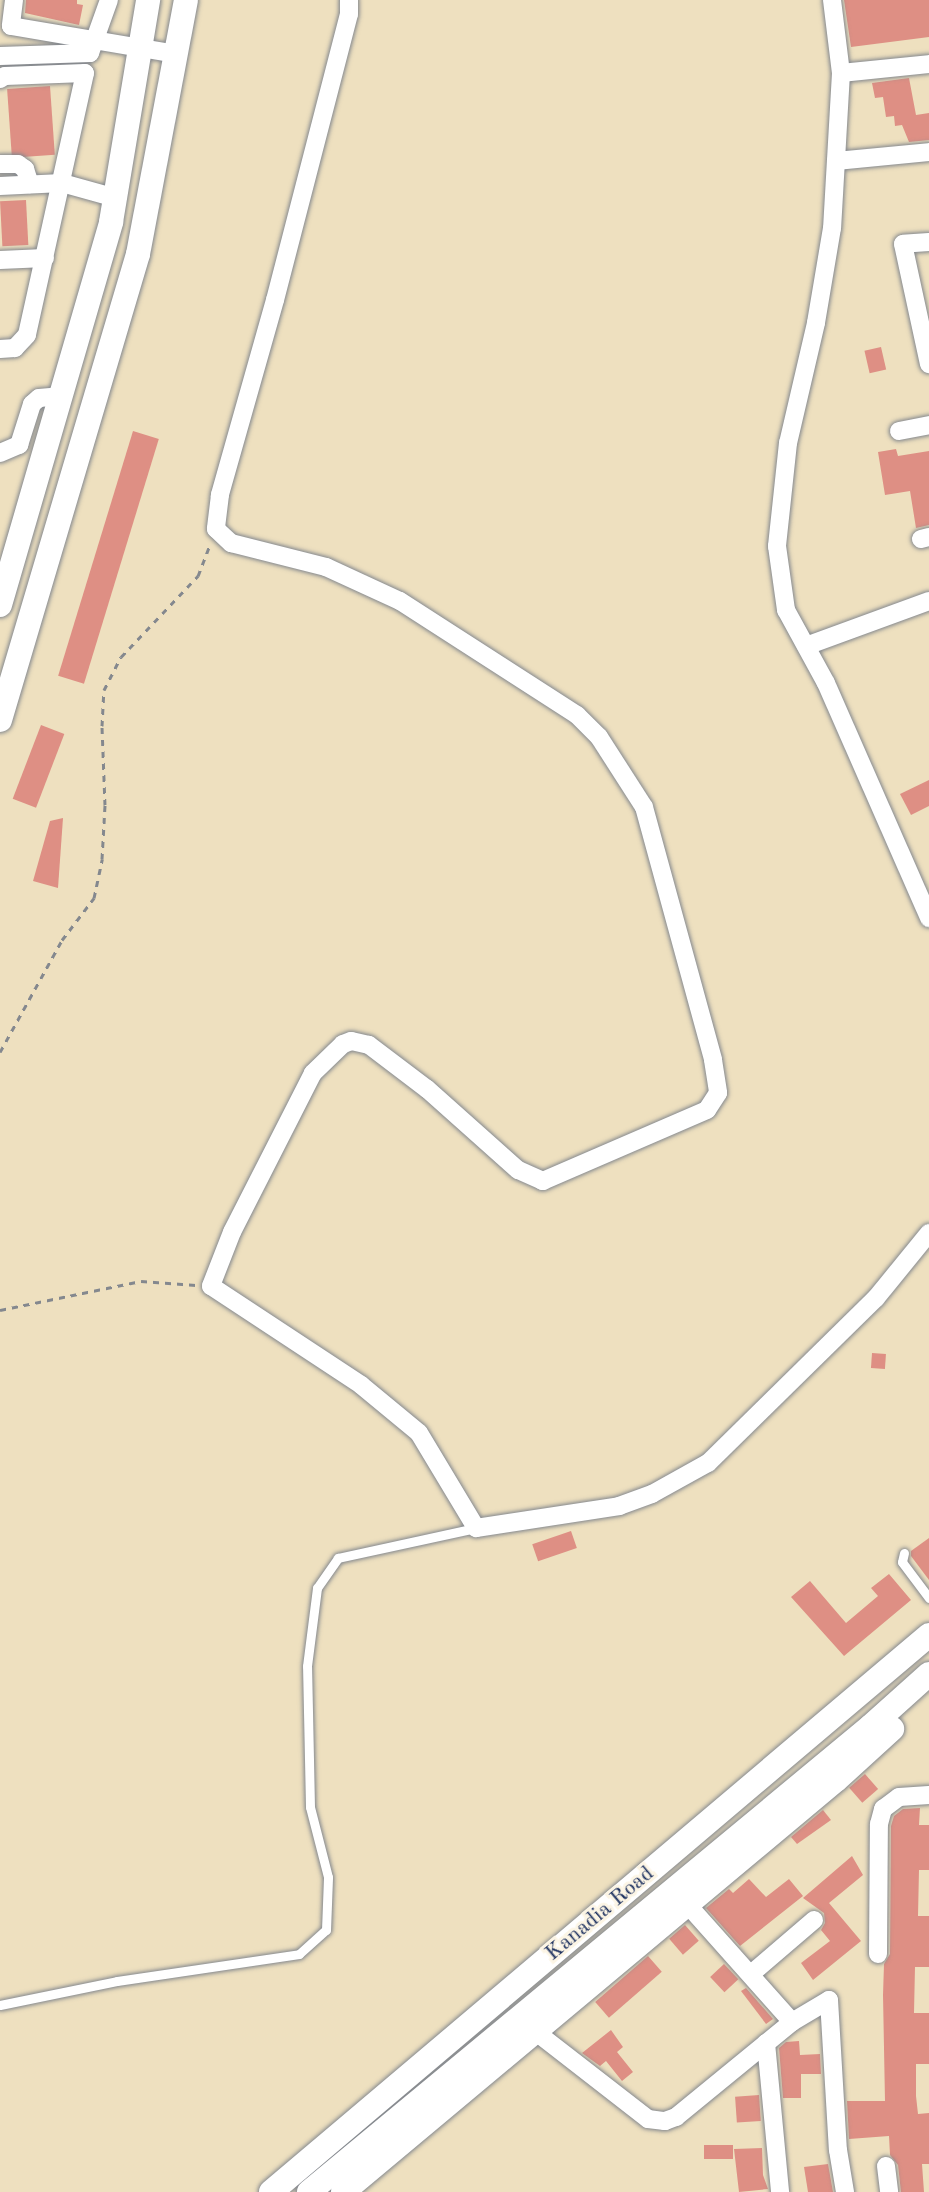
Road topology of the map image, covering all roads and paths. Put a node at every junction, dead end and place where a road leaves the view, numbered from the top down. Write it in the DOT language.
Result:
graph roads {
  1 [pos="14,0"];
  2 [pos="109,0"];
  3 [pos="148,0"];
  4 [pos="186,0"];
  5 [pos="349,0"];
  6 [pos="832,0"];
  7 [pos="95,39"];
  8 [pos="140,48"];
  9 [pos="176,54"];
  10 [pos="0,56"];
  11 [pos="929,64"];
  12 [pos="841,73"];
  13 [pos="0,79"];
  14 [pos="929,152"];
  15 [pos="836,161"];
  16 [pos="0,164"];
  17 [pos="62,183"];
  18 [pos="30,184"];
  19 [pos="0,186"];
  20 [pos="116,198"];
  21 [pos="929,242"];
  22 [pos="45,258"];
  23 [pos="0,260"];
  24 [pos="0,349"];
  25 [pos="929,364"];
  26 [pos="62,396"];
  27 [pos="929,425"];
  28 [pos="899,431"];
  29 [pos="0,453"];
  30 [pos="216,529"];
  31 [pos="929,601"];
  32 [pos="0,605"];
  33 [pos="806,646"];
  34 [pos="0,720"];
  35 [pos="929,918"];
  36 [pos="0,1052"];
  37 [pos="929,1233"];
  38 [pos="211,1286"];
  39 [pos="0,1310"];
  40 [pos="476,1528"];
  41 [pos="904,1553"];
  42 [pos="929,1598"];
  43 [pos="929,1635"];
  44 [pos="929,1674"];
  45 [pos="929,1695"];
  46 [pos="929,1795"];
  47 [pos="770,1822"];
  48 [pos="681,1897"];
  49 [pos="814,1920"];
  50 [pos="878,1954"];
  51 [pos="751,1974"];
  52 [pos="0,2005"];
  53 [pos="792,2022"];
  54 [pos="536,2032"];
  55 [pos="766,2043"];
  56 [pos="886,2166"];
  57 [pos="271,2192"];
  58 [pos="309,2192"];
  59 [pos="343,2192"];
  60 [pos="780,2192"];
  61 [pos="845,2192"];
  62 [pos="889,2192"];
  1 -- 7 [label="street"];
  2 -- 7 [label="street"];
  3 -- 8 [label="street"];
  4 -- 9 [label="street"];
  5 -- 30 [label="street"];
  6 -- 12 [label="street"];
  7 -- 8 [label="street"];
  7 -- 10 [label="street"];
  8 -- 9 [label="street"];
  8 -- 20 [label="street"];
  9 -- 34 [label="street"];
  11 -- 12 [label="street"];
  12 -- 15 [label="street"];
  13 -- 17 [label="street"];
  14 -- 15 [label="street"];
  15 -- 33 [label="street"];
  16 -- 18 [label="street"];
  17 -- 18 [label="street"];
  17 -- 20 [label="street"];
  17 -- 22 [label="street"];
  18 -- 19 [label="street"];
  20 -- 26 [label="street"];
  21 -- 25 [label="street"];
  22 -- 23 [label="street"];
  22 -- 24 [label="street"];
  26 -- 29 [label="street"];
  26 -- 32 [label="street"];
  27 -- 28 [label="street"];
  30 -- 36 [label="path"];
  30 -- 38 [label="street"];
  31 -- 33 [label="street"];
  33 -- 35 [label="street"];
  37 -- 40 [label="street"];
  38 -- 39 [label="path"];
  38 -- 40 [label="street"];
  40 -- 52 [label="lane"];
  41 -- 42 [label="lane"];
  43 -- 57 [label="street, Kanadia Road"];
  44 -- 47 [label="street"];
  45 -- 47 [label="street"];
  46 -- 50 [label="street"];
  47 -- 48 [label="street"];
  48 -- 51 [label="street"];
  48 -- 54 [label="street"];
  48 -- 58 [label="street, Kanadia Road"];
  49 -- 51 [label="street"];
  51 -- 53 [label="street"];
  53 -- 55 [label="street"];
  53 -- 61 [label="street"];
  54 -- 55 [label="street"];
  54 -- 59 [label="street"];
  55 -- 60 [label="street"];
  56 -- 62 [label="street"];
}
